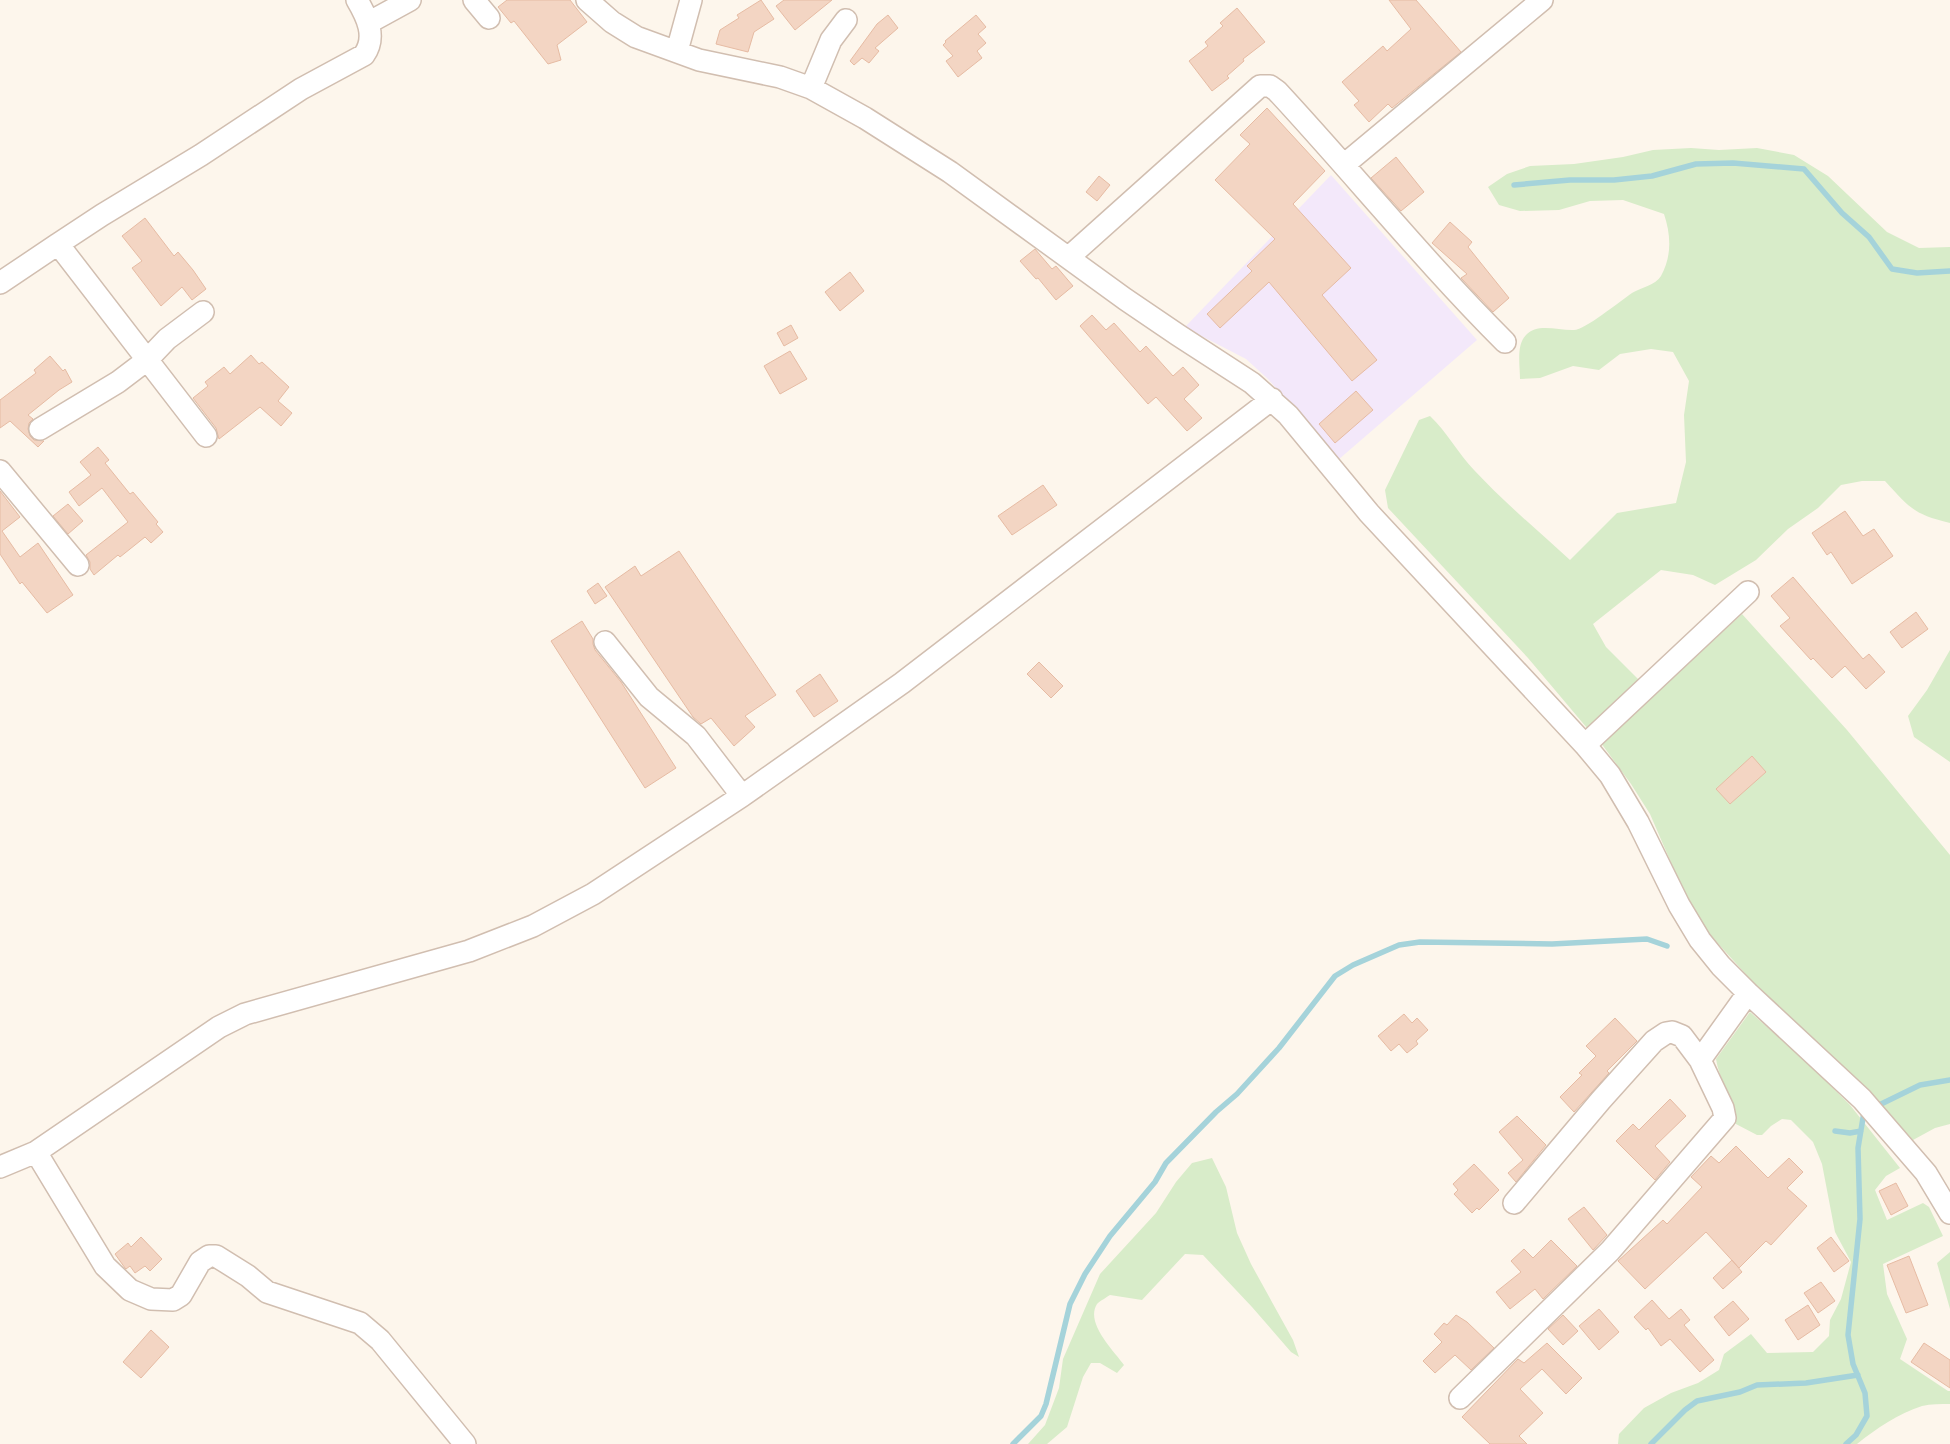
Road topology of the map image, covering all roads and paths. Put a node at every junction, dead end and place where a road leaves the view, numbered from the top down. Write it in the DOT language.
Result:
graph roads {
  1 [pos="357,0"];
  2 [pos="410,0"];
  3 [pos="474,0"];
  4 [pos="586,0"];
  5 [pos="691,0"];
  6 [pos="1542,0"];
  7 [pos="489,18"];
  8 [pos="846,20"];
  9 [pos="368,23"];
  10 [pos="677,51"];
  11 [pos="811,88"];
  12 [pos="1345,164"];
  13 [pos="58,244"];
  14 [pos="1069,257"];
  15 [pos="0,283"];
  16 [pos="203,312"];
  17 [pos="1505,342"];
  18 [pos="147,360"];
  19 [pos="1272,399"];
  20 [pos="40,429"];
  21 [pos="206,436"];
  22 [pos="0,471"];
  23 [pos="78,565"];
  24 [pos="1748,592"];
  25 [pos="605,642"];
  26 [pos="1585,745"];
  27 [pos="742,796"];
  28 [pos="1748,993"];
  29 [pos="1700,1060"];
  30 [pos="36,1152"];
  31 [pos="0,1167"];
  32 [pos="1514,1203"];
  33 [pos="1950,1213"];
  34 [pos="1460,1398"];
  35 [pos="466,1444"];
  1 -- 9 [label="street"];
  2 -- 9 [label="street"];
  3 -- 7 [label="street"];
  4 -- 10 [label="street"];
  5 -- 10 [label="street"];
  6 -- 12 [label="street"];
  8 -- 11 [label="street"];
  9 -- 13 [label="street"];
  10 -- 11 [label="street"];
  11 -- 14 [label="street"];
  12 -- 14 [label="street"];
  12 -- 17 [label="street"];
  13 -- 15 [label="street"];
  13 -- 18 [label="street"];
  14 -- 19 [label="street"];
  16 -- 18 [label="street"];
  18 -- 20 [label="street"];
  18 -- 21 [label="street"];
  19 -- 26 [label="street"];
  19 -- 27 [label="street"];
  22 -- 23 [label="street"];
  24 -- 26 [label="street"];
  25 -- 27 [label="street"];
  26 -- 28 [label="street"];
  27 -- 30 [label="street"];
  28 -- 29 [label="street"];
  28 -- 33 [label="street"];
  29 -- 32 [label="street"];
  29 -- 34 [label="street"];
  30 -- 31 [label="street"];
  30 -- 35 [label="street"];
}
